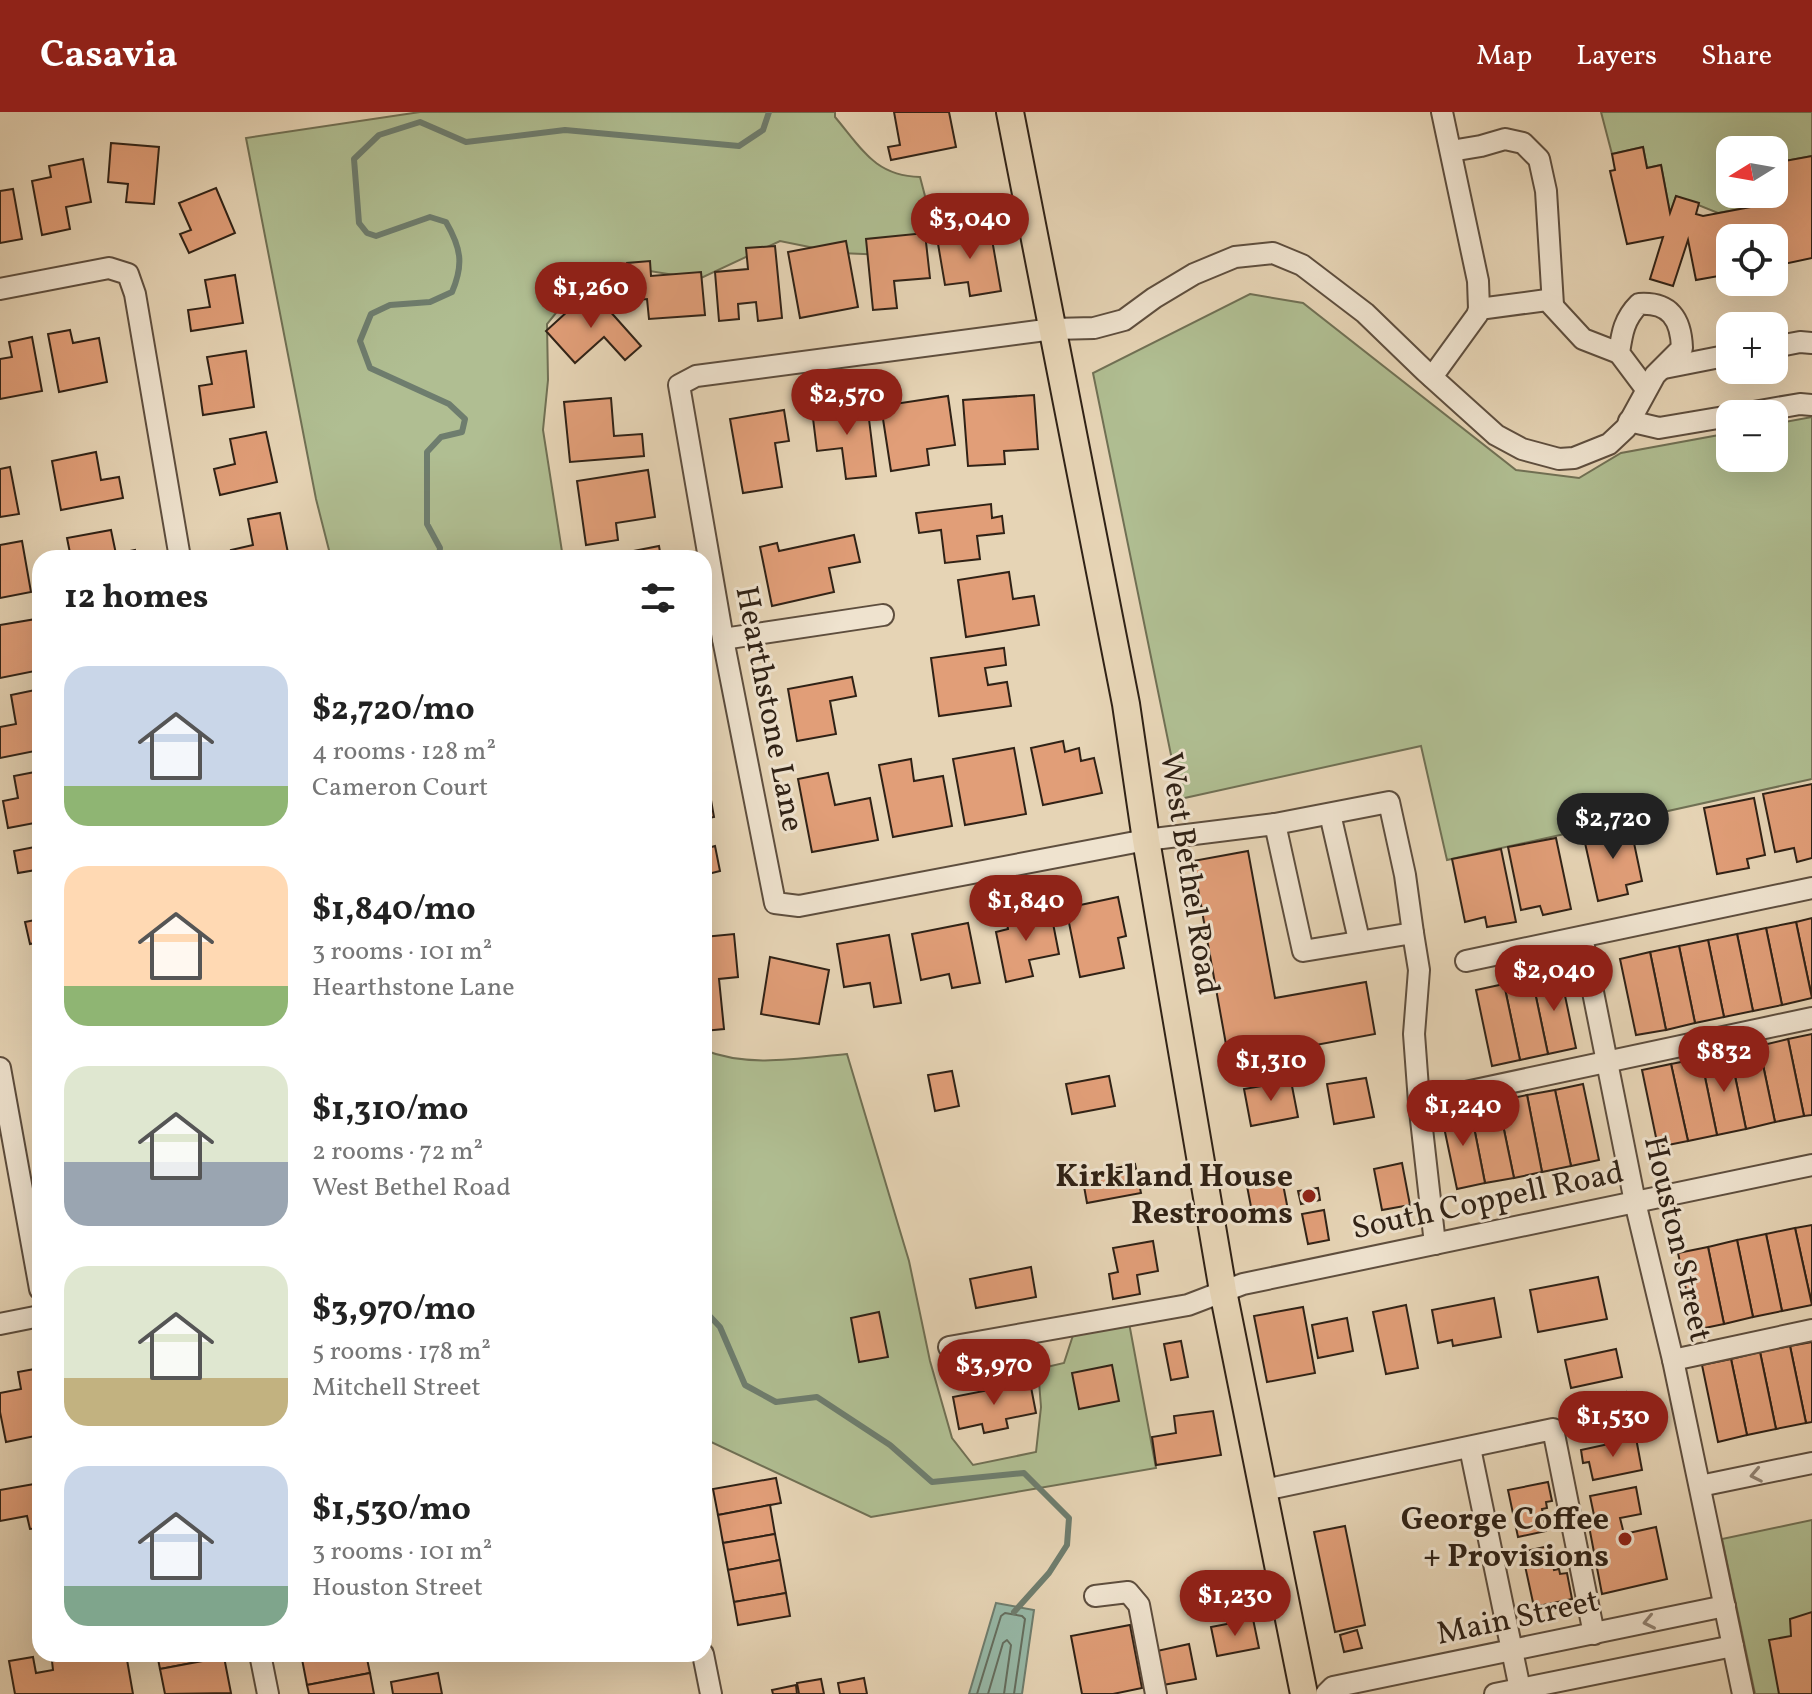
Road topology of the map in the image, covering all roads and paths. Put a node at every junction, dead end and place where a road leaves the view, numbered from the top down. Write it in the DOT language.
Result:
graph roads {
  1 [pos="1010,112"];
  2 [pos="1442,112"];
  3 [pos="1451,151"];
  4 [pos="0,289"];
  5 [pos="1553,305"];
  6 [pos="1479,309"];
  7 [pos="1053,329"];
  8 [pos="1812,343"];
  9 [pos="1788,344"];
  10 [pos="1619,353"];
  11 [pos="1716,358"];
  12 [pos="1664,368"];
  13 [pos="1432,377"];
  14 [pos="1646,389"];
  15 [pos="1812,405"];
  16 [pos="1788,406"];
  17 [pos="1716,418"];
  18 [pos="1629,421"];
  19 [pos="179,550"];
  20 [pos="708,550"];
  21 [pos="712,576"];
  22 [pos="883,615"];
  23 [pos="723,639"];
  24 [pos="1330,814"];
  25 [pos="1275,824"];
  26 [pos="1146,840"];
  27 [pos="1812,888"];
  28 [pos="1413,933"];
  29 [pos="1582,937"];
  30 [pos="1359,940"];
  31 [pos="1466,961"];
  32 [pos="1812,1018"];
  33 [pos="1608,1060"];
  34 [pos="0,1068"];
  35 [pos="1419,1102"];
  36 [pos="1812,1165"];
  37 [pos="1635,1202"];
  38 [pos="1435,1244"];
  39 [pos="32,1245"];
  40 [pos="1223,1291"];
  41 [pos="32,1318"];
  42 [pos="0,1324"];
  43 [pos="1812,1330"];
  44 [pos="949,1347"];
  45 [pos="1673,1360"];
  46 [pos="1470,1448"];
  47 [pos="1812,1463"];
  48 [pos="1700,1486"];
  49 [pos="1264,1490"];
  50 [pos="1095,1596"];
  51 [pos="1725,1606"];
  52 [pos="1594,1634"];
  53 [pos="1733,1646"];
  54 [pos="1513,1651"];
  55 [pos="262,1662"];
  56 [pos="705,1662"];
  57 [pos="1520,1689"];
  58 [pos="268,1694"];
  59 [pos="711,1694"];
  60 [pos="1156,1694"];
  61 [pos="1304,1694"];
  62 [pos="1326,1694"];
  63 [pos="1495,1694"];
  64 [pos="1743,1694"];
  1 -- 7 [label="main road, West Bethel Road"];
  2 -- 3 [label="street"];
  3 -- 5 [label="street"];
  3 -- 6 [label="street"];
  4 -- 19 [label="street"];
  5 -- 6 [label="street"];
  5 -- 10 [label="street"];
  6 -- 13 [label="street"];
  7 -- 13 [label="street"];
  7 -- 20 [label="street, Hearthstone Lane"];
  7 -- 26 [label="main road, West Bethel Road"];
  8 -- 9 [label="street"];
  10 -- 12 [label="street"];
  10 -- 14 [label="street"];
  11 -- 12 [label="street"];
  12 -- 14 [label="street"];
  13 -- 18 [label="street"];
  14 -- 18 [label="street"];
  15 -- 16 [label="street"];
  17 -- 18 [label="street"];
  21 -- 23 [label="street, Hearthstone Lane"];
  22 -- 23 [label="street"];
  23 -- 26 [label="street, Hearthstone Lane"];
  24 -- 25 [label="street"];
  24 -- 28 [label="street"];
  24 -- 30 [label="street"];
  25 -- 26 [label="street"];
  25 -- 30 [label="street"];
  26 -- 40 [label="main road, West Bethel Road"];
  27 -- 29 [label="street"];
  28 -- 30 [label="street"];
  28 -- 35 [label="street"];
  29 -- 31 [label="street"];
  29 -- 33 [label="street, Houston Street"];
  32 -- 33 [label="street"];
  33 -- 35 [label="street"];
  33 -- 37 [label="street, Houston Street"];
  34 -- 39 [label="street"];
  35 -- 38 [label="street"];
  36 -- 37 [label="street, South Coppell Road"];
  37 -- 38 [label="street, South Coppell Road"];
  37 -- 45 [label="street, Houston Street"];
  38 -- 40 [label="street, South Coppell Road"];
  40 -- 44 [label="street, South Coppell Road"];
  40 -- 49 [label="main road, West Bethel Road"];
  41 -- 42 [label="street"];
  43 -- 45 [label="street"];
  45 -- 48 [label="street, Houston Street"];
  46 -- 49 [label="street"];
  46 -- 52 [label="street"];
  46 -- 54 [label="street"];
  47 -- 48 [label="street, one-way"];
  48 -- 51 [label="street, Houston Street"];
  49 -- 61 [label="main road, West Bethel Road"];
  50 -- 60 [label="street"];
  51 -- 52 [label="street, Main Street, one-way"];
  51 -- 53 [label="street, Houston Street"];
  52 -- 54 [label="street, Main Street"];
  53 -- 57 [label="street"];
  53 -- 64 [label="street, Houston Street"];
  54 -- 57 [label="street"];
  54 -- 62 [label="street, Main Street"];
  55 -- 58 [label="street"];
  56 -- 59 [label="street"];
  57 -- 63 [label="street"];
}
